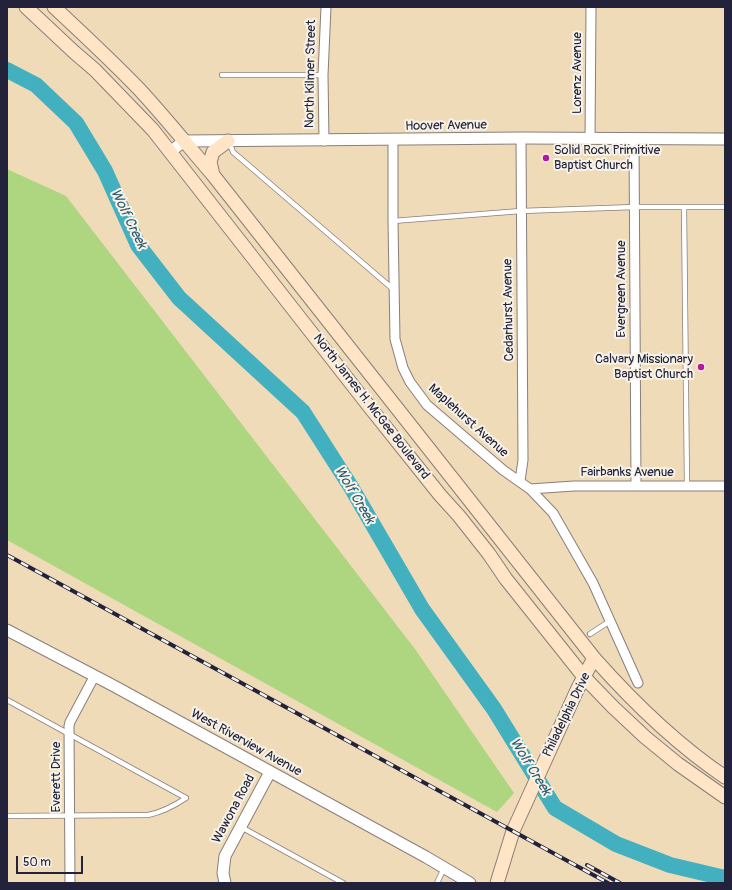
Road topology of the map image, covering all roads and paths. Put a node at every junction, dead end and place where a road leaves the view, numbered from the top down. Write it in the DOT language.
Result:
graph roads {
  1 [pos="26,7"];
  2 [pos="54,7"];
  3 [pos="326,7"];
  4 [pos="591,7"];
  5 [pos="222,75"];
  6 [pos="323,75"];
  7 [pos="521,138"];
  8 [pos="590,139"];
  9 [pos="634,139"];
  10 [pos="725,139"];
  11 [pos="393,140"];
  12 [pos="184,141"];
  13 [pos="228,141"];
  14 [pos="324,141"];
  15 [pos="170,152"];
  16 [pos="213,175"];
  17 [pos="635,207"];
  18 [pos="684,207"];
  19 [pos="725,207"];
  20 [pos="521,211"];
  21 [pos="393,221"];
  22 [pos="394,290"];
  23 [pos="520,481"];
  24 [pos="636,486"];
  25 [pos="687,486"];
  26 [pos="725,486"];
  27 [pos="530,489"];
  28 [pos="610,621"];
  29 [pos="7,630"];
  30 [pos="590,634"];
  31 [pos="594,658"];
  32 [pos="94,677"];
  33 [pos="584,677"];
  34 [pos="638,683"];
  35 [pos="7,700"];
  36 [pos="70,734"];
  37 [pos="270,772"];
  38 [pos="725,777"];
  39 [pos="725,797"];
  40 [pos="70,815"];
  41 [pos="7,816"];
  42 [pos="240,826"];
  43 [pos="444,868"];
  44 [pos="70,883"];
  45 [pos="225,883"];
  46 [pos="343,883"];
  47 [pos="437,883"];
  48 [pos="470,883"];
  49 [pos="497,883"];
  1 -- 15 [label="main road, North James H. McGee Boulevard"];
  2 -- 12 [label="main road, North James H. McGee Boulevard"];
  3 -- 6 [label="street, North Kilmer Street"];
  4 -- 8 [label="street, Lorenz Avenue"];
  5 -- 6 [label="lane"];
  6 -- 14 [label="street, North Kilmer Street"];
  7 -- 8 [label="street, Hoover Avenue"];
  7 -- 11 [label="street, Hoover Avenue"];
  7 -- 20 [label="street, Cedarhurst Avenue"];
  8 -- 9 [label="street, Hoover Avenue"];
  9 -- 10 [label="street, Hoover Avenue"];
  9 -- 17 [label="street, Evergreen Avenue"];
  11 -- 14 [label="street, Hoover Avenue"];
  11 -- 21 [label="street, Maplehurst Avenue"];
  12 -- 13 [label="street, Hoover Avenue"];
  12 -- 15 [label="street"];
  12 -- 16 [label="main road, North James H. McGee Boulevard"];
  13 -- 14 [label="street, Hoover Avenue"];
  13 -- 16 [label="main road"];
  13 -- 22 [label="lane"];
  15 -- 33 [label="main road, North James H. McGee Boulevard"];
  16 -- 31 [label="main road, North James H. McGee Boulevard"];
  17 -- 18 [label="lane"];
  17 -- 20 [label="lane"];
  17 -- 24 [label="street, Evergreen Avenue"];
  18 -- 19 [label="lane"];
  18 -- 25 [label="lane"];
  20 -- 21 [label="lane"];
  20 -- 23 [label="street, Cedarhurst Avenue"];
  21 -- 22 [label="street, Maplehurst Avenue"];
  22 -- 23 [label="street, Maplehurst Avenue"];
  23 -- 27 [label="street, Maplehurst Avenue"];
  24 -- 25 [label="street, Fairbanks Avenue"];
  24 -- 27 [label="street, Fairbanks Avenue"];
  25 -- 26 [label="street, Fairbanks Avenue"];
  27 -- 28 [label="street, Maplehurst Avenue"];
  28 -- 30 [label="lane"];
  28 -- 34 [label="street, Maplehurst Avenue"];
  29 -- 32 [label="street, West Riverview Avenue"];
  31 -- 33 [label="main road, Philadelphia Drive"];
  31 -- 38 [label="main road, North James H. McGee Boulevard"];
  32 -- 36 [label="street, Everett Drive"];
  32 -- 37 [label="street, West Riverview Avenue"];
  33 -- 39 [label="main road, North James H. McGee Boulevard"];
  33 -- 49 [label="main road, Philadelphia Drive"];
  35 -- 36 [label="lane"];
  36 -- 40 [label="street, Everett Drive"];
  36 -- 40 [label="lane"];
  37 -- 42 [label="street, Wawona Road"];
  37 -- 43 [label="street, West Riverview Avenue"];
  40 -- 41 [label="lane"];
  40 -- 44 [label="street, Everett Drive"];
  42 -- 45 [label="street, Wawona Road"];
  42 -- 46 [label="lane"];
  43 -- 47 [label="lane"];
  43 -- 48 [label="street, West Riverview Avenue"];
}
